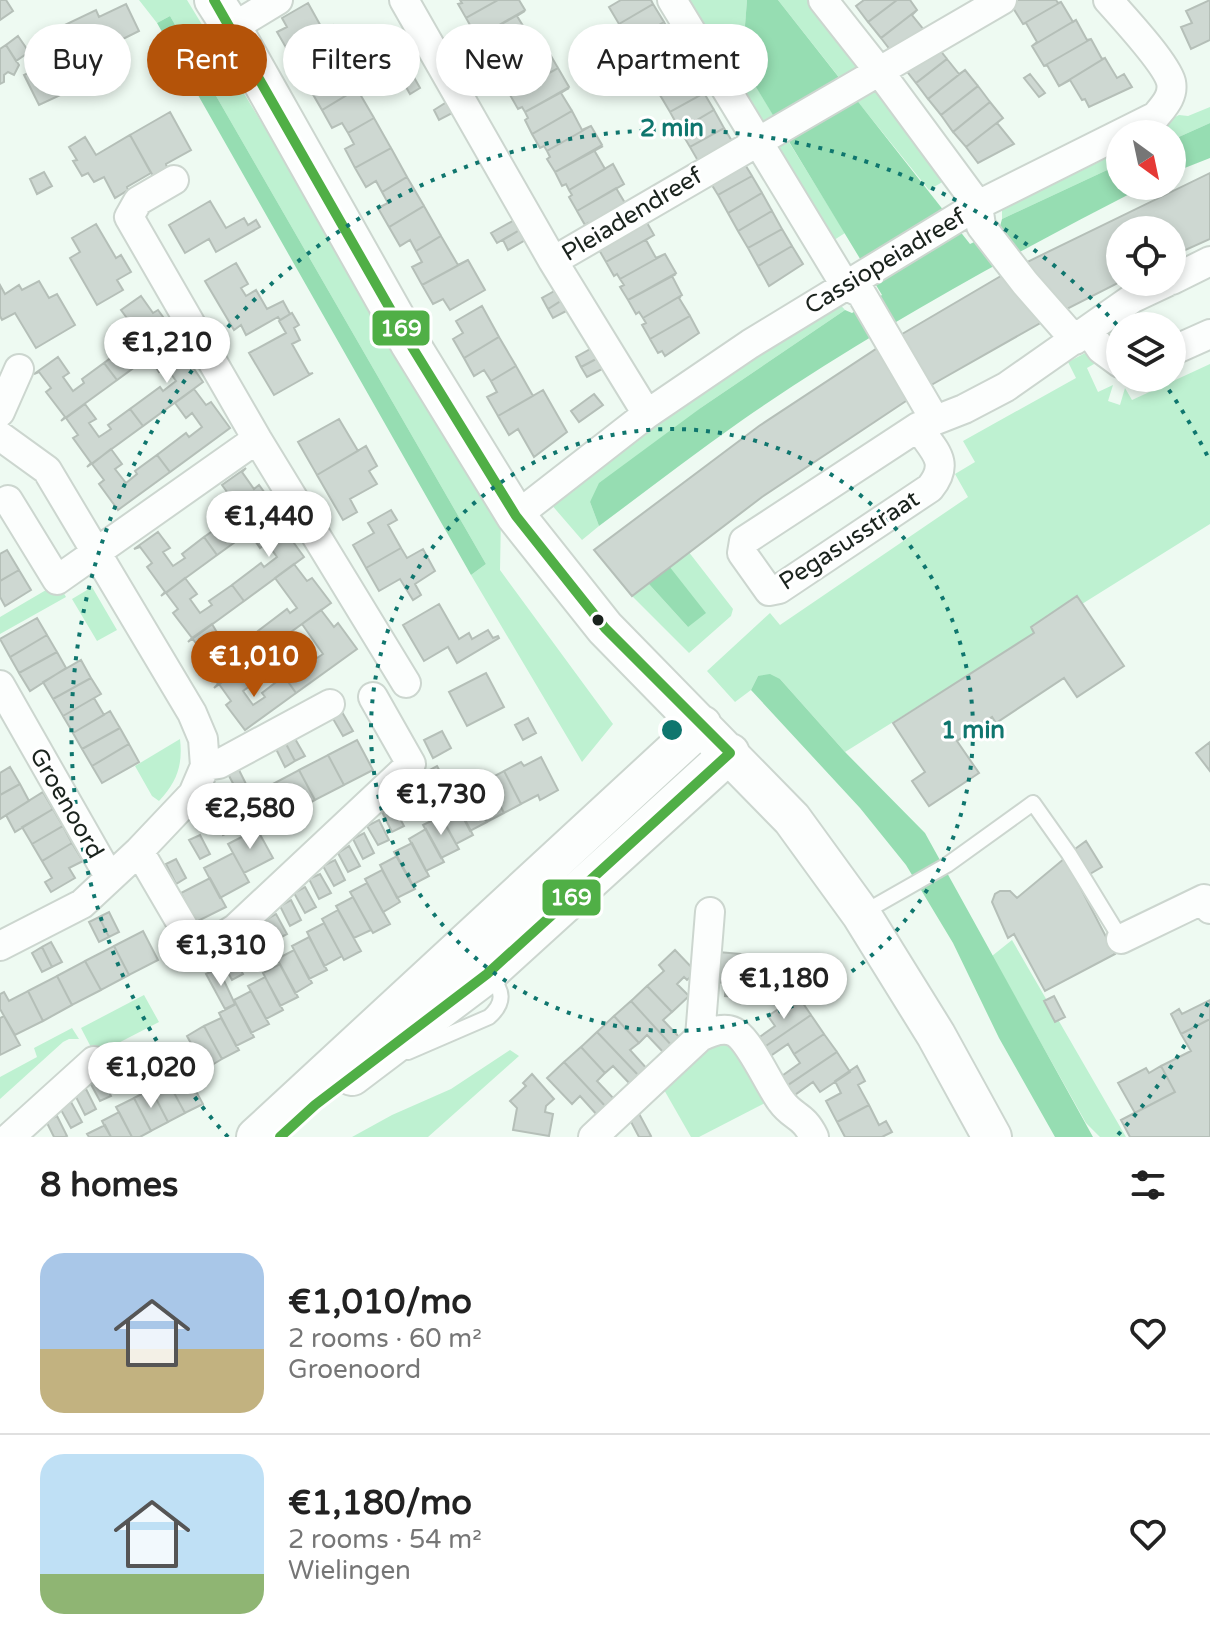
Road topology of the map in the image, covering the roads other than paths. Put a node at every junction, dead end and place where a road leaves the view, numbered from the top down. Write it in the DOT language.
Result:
graph roads {
  1 [pos="278,0"];
  2 [pos="404,0"];
  3 [pos="672,0"];
  4 [pos="823,0"];
  5 [pos="1002,0"];
  6 [pos="1108,0"];
  7 [pos="223,14"];
  8 [pos="879,71"];
  9 [pos="756,141"];
  10 [pos="174,180"];
  11 [pos="971,217"];
  12 [pos="553,261"];
  13 [pos="1210,261"];
  14 [pos="1186,273"];
  15 [pos="858,283"];
  16 [pos="1137,296"];
  17 [pos="1210,334"];
  18 [pos="1082,335"];
  19 [pos="1186,345"];
  20 [pos="1106,353"];
  21 [pos="19,369"];
  22 [pos="0,412"];
  23 [pos="647,414"];
  24 [pos="926,424"];
  25 [pos="0,436"];
  26 [pos="257,439"];
  27 [pos="8,500"];
  28 [pos="516,516"];
  29 [pos="98,552"];
  30 [pos="406,683"];
  31 [pos="0,685"];
  32 [pos="373,697"];
  33 [pos="330,704"];
  34 [pos="702,725"];
  35 [pos="730,753"];
  36 [pos="205,766"];
  37 [pos="139,851"];
  38 [pos="110,878"];
  39 [pos="1210,909"];
  40 [pos="710,912"];
  41 [pos="861,914"];
  42 [pos="1121,939"];
  43 [pos="0,946"];
  44 [pos="450,957"];
  45 [pos="487,974"];
  46 [pos="700,1037"];
  47 [pos="94,1061"];
  48 [pos="10,1137"];
  49 [pos="256,1137"];
  50 [pos="280,1137"];
  51 [pos="593,1137"];
  52 [pos="814,1137"];
  53 [pos="992,1137"];
  1 -- 7 [label="street"];
  2 -- 12 [label="street"];
  3 -- 9 [label="street"];
  4 -- 8 [label="street"];
  5 -- 8 [label="street, Pleiadendreef"];
  6 -- 11 [label="street, Cassiopeiadreef"];
  7 -- 28 [label="street"];
  8 -- 9 [label="street, Pleiadendreef"];
  8 -- 11 [label="street"];
  9 -- 12 [label="street, Pleiadendreef"];
  9 -- 15 [label="street"];
  10 -- 26 [label="street"];
  11 -- 15 [label="street, Cassiopeiadreef"];
  11 -- 18 [label="street"];
  12 -- 23 [label="street"];
  13 -- 14 [label="street, Pegasusstraat"];
  15 -- 23 [label="street, Cassiopeiadreef"];
  15 -- 24 [label="street"];
  16 -- 18 [label="street, Pegasusstraat"];
  17 -- 19 [label="street"];
  18 -- 20 [label="street"];
  18 -- 24 [label="street, Pegasusstraat"];
  21 -- 22 [label="street"];
  23 -- 28 [label="street, Cassiopeiadreef"];
  24 -- 24 [label="street, Pegasusstraat"];
  25 -- 29 [label="street"];
  26 -- 29 [label="street"];
  26 -- 30 [label="street"];
  27 -- 29 [label="street"];
  28 -- 34 [label="street"];
  29 -- 36 [label="street"];
  31 -- 38 [label="street, Groenoord"];
  32 -- 37 [label="street, Groenoord"];
  33 -- 36 [label="street"];
  34 -- 35 [label="street"];
  34 -- 44 [label="street"];
  35 -- 41 [label="street"];
  35 -- 45 [label="street"];
  36 -- 37 [label="street, Groenoord"];
  37 -- 38 [label="street, Groenoord"];
  38 -- 43 [label="street, Groenoord"];
  39 -- 42 [label="street"];
  40 -- 46 [label="street"];
  41 -- 42 [label="lane"];
  41 -- 53 [label="street"];
  44 -- 45 [label="lane"];
  44 -- 49 [label="street"];
  45 -- 50 [label="street"];
  46 -- 51 [label="street"];
  46 -- 52 [label="street"];
  47 -- 48 [label="street"];
}
